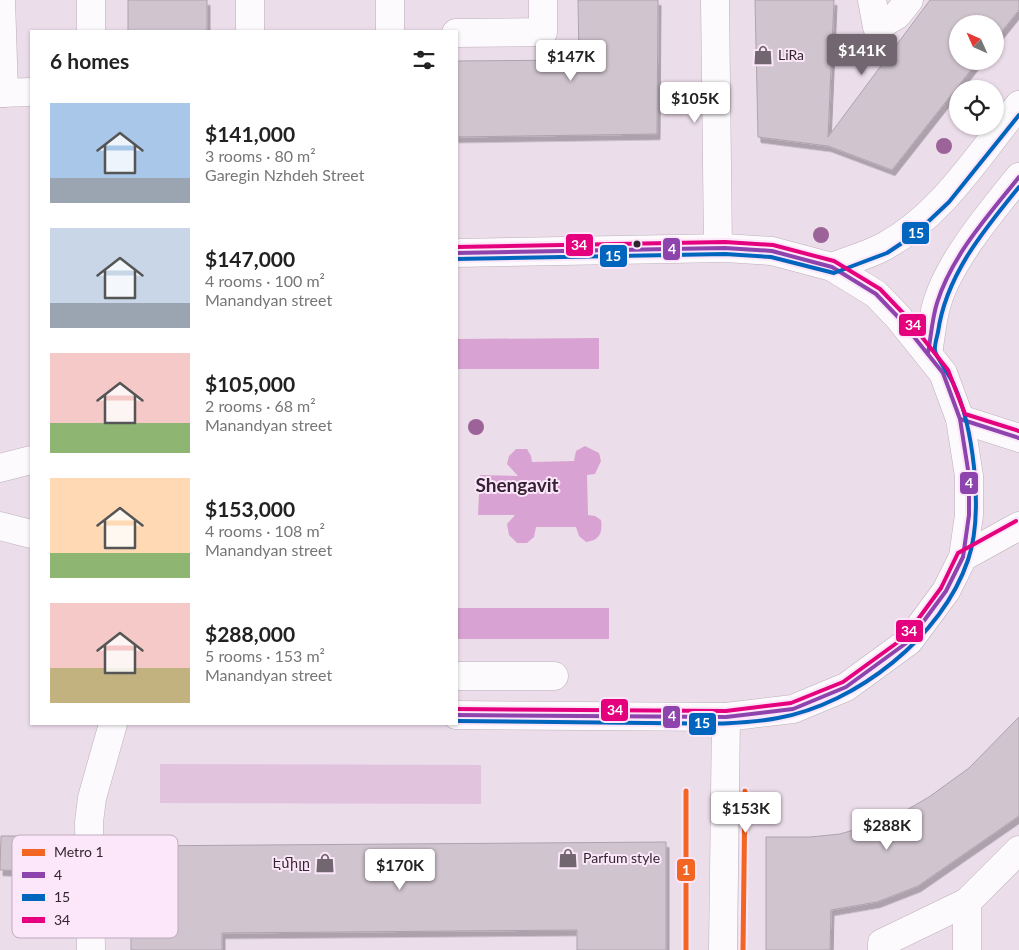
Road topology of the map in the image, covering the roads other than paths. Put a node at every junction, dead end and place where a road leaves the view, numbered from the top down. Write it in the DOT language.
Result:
graph roads {
  1 [pos="2,0"];
  2 [pos="91,0"];
  3 [pos="250,0"];
  4 [pos="390,0"];
  5 [pos="543,0"];
  6 [pos="715,0"];
  7 [pos="872,0"];
  8 [pos="909,0"];
  9 [pos="91,30"];
  10 [pos="250,30"];
  11 [pos="390,30"];
  12 [pos="458,33"];
  13 [pos="30,92"];
  14 [pos="2,93"];
  15 [pos="1019,105"];
  16 [pos="1019,177"];
  17 [pos="718,248"];
  18 [pos="458,253"];
  19 [pos="832,267"];
  20 [pos="928,353"];
  21 [pos="960,419"];
  22 [pos="1019,438"];
  23 [pos="30,460"];
  24 [pos="0,468"];
  25 [pos="0,526"];
  26 [pos="1019,526"];
  27 [pos="30,534"];
  28 [pos="963,557"];
  29 [pos="458,676"];
  30 [pos="554,676"];
  31 [pos="458,715"];
  32 [pos="726,717"];
  33 [pos="112,725"];
  34 [pos="89,835"];
  35 [pos="1019,850"];
  36 [pos="967,902"];
  37 [pos="723,950"];
  38 [pos="882,950"];
  39 [pos="967,950"];
  1 -- 14 [label="main road"];
  2 -- 9 [label="main road"];
  3 -- 10 [label="main road"];
  4 -- 11 [label="main road"];
  5 -- 12 [label="main road"];
  6 -- 17 [label="main road"];
  7 -- 8 [label="main road"];
  13 -- 14 [label="main road"];
  15 -- 19 [label="main road"];
  16 -- 20 [label="main road"];
  17 -- 18 [label="main road"];
  17 -- 19 [label="main road"];
  19 -- 20 [label="main road"];
  20 -- 21 [label="main road"];
  21 -- 22 [label="main road"];
  21 -- 28 [label="main road"];
  23 -- 24 [label="main road"];
  25 -- 27 [label="main road"];
  26 -- 28 [label="main road"];
  28 -- 32 [label="main road"];
  29 -- 30 [label="main road"];
  31 -- 32 [label="main road"];
  32 -- 37 [label="main road"];
  33 -- 34 [label="main road"];
  35 -- 36 [label="main road"];
  36 -- 38 [label="main road"];
  36 -- 39 [label="main road"];
}
